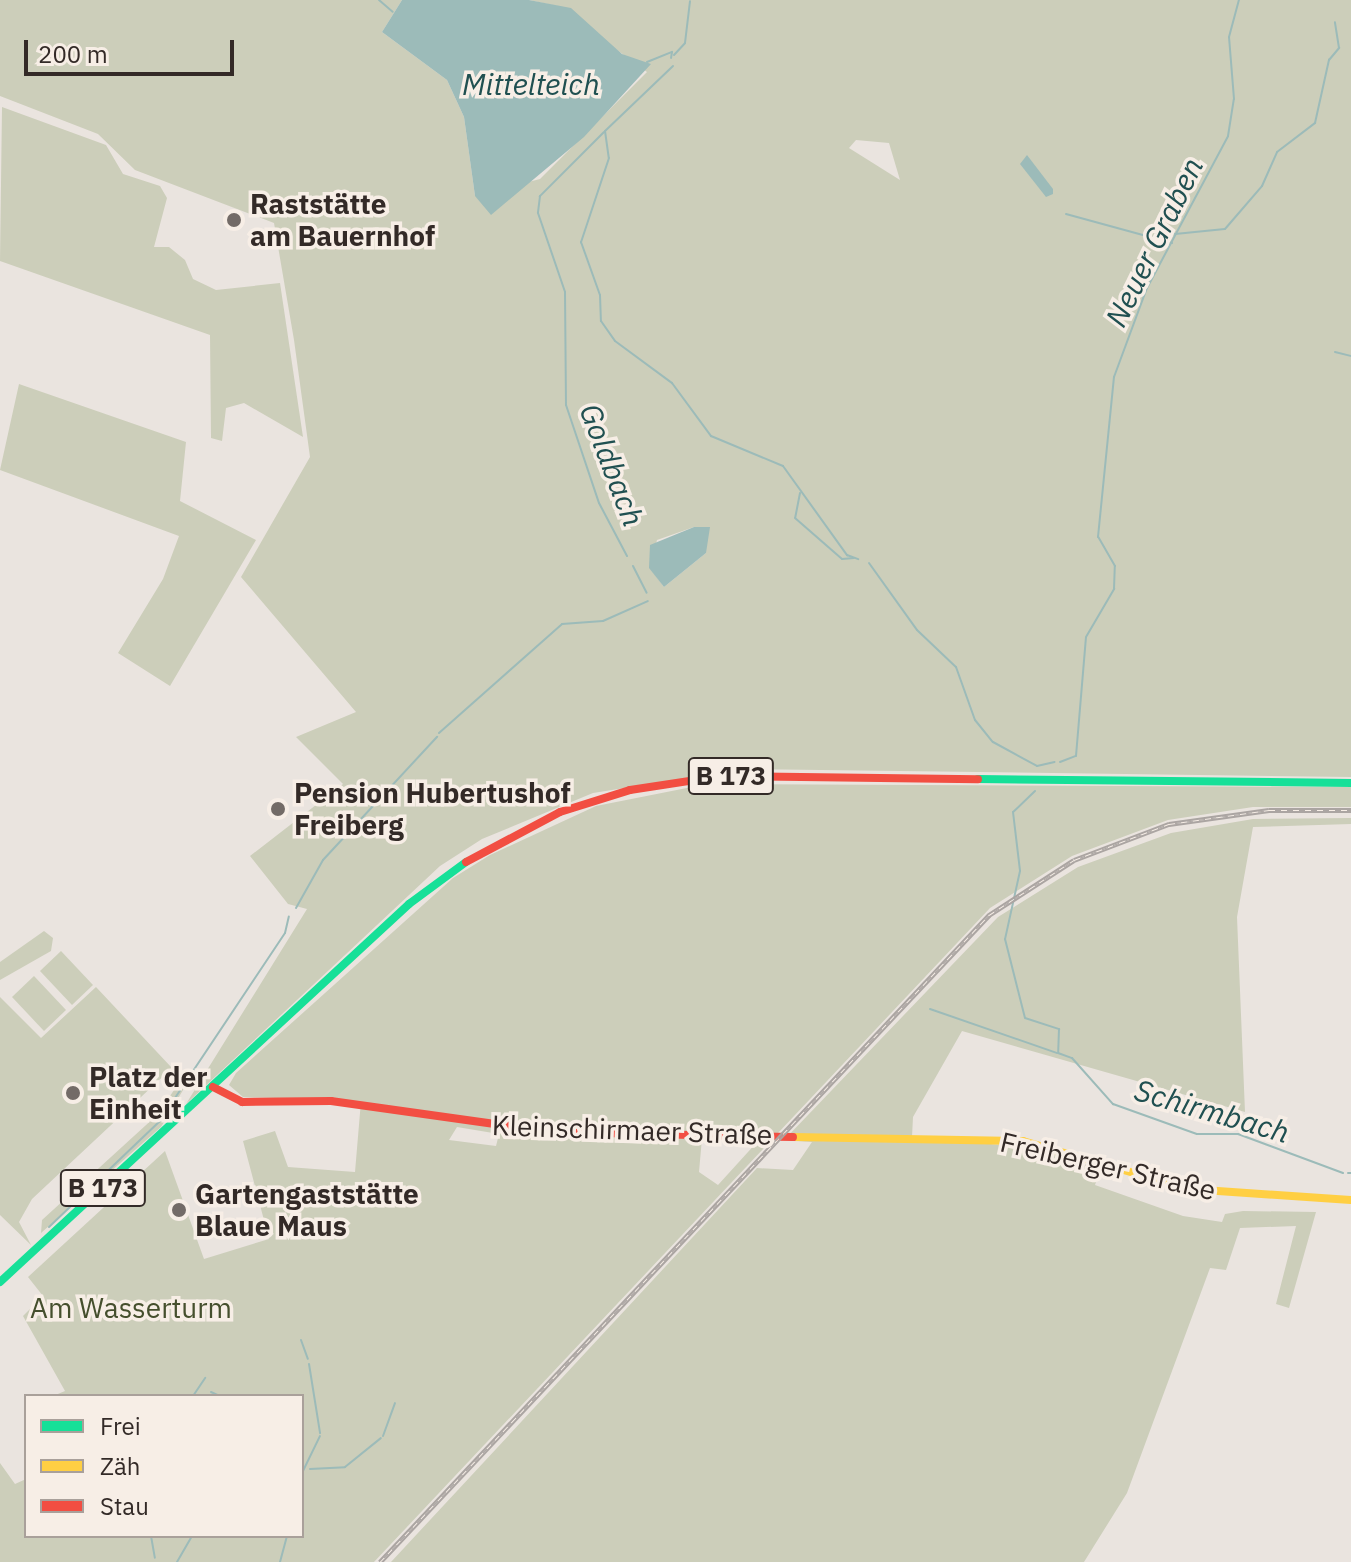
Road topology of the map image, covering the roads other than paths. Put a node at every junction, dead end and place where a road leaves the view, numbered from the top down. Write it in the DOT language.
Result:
graph roads {
  1 [pos="1351,783"];
  2 [pos="213,1087"];
  3 [pos="912,1136"];
  4 [pos="1351,1200"];
  5 [pos="0,1282"];
  1 -- 2 [label="main road, B 173"];
  2 -- 3 [label="main road, Kleinschirmaer Straße"];
  2 -- 5 [label="main road, B 173"];
  3 -- 4 [label="main road, Freiberger Straße"];
}
